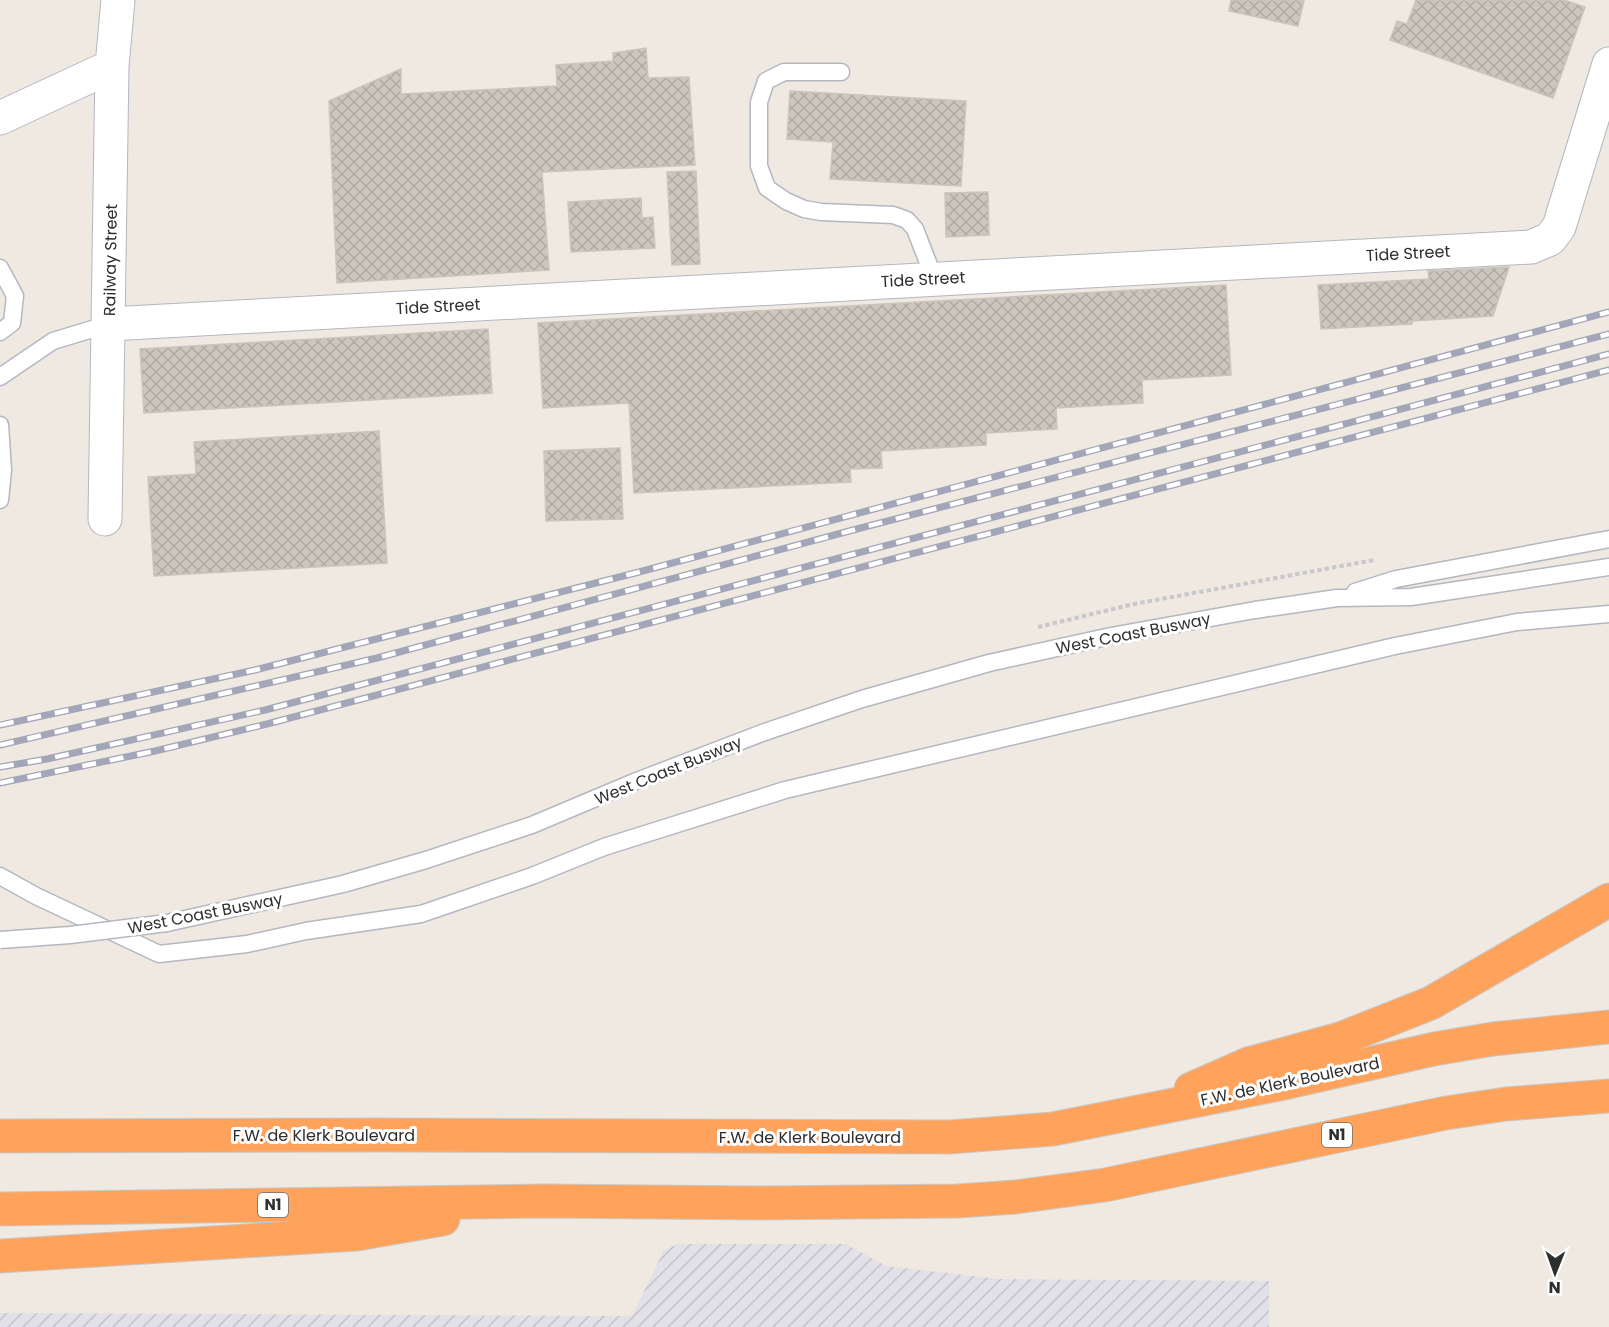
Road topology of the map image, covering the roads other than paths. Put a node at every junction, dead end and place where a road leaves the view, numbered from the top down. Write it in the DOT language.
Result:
graph roads {
  1 [pos="117,0"];
  2 [pos="1609,64"];
  3 [pos="112,66"];
  4 [pos="841,72"];
  5 [pos="0,118"];
  6 [pos="0,268"];
  7 [pos="934,278"];
  8 [pos="109,324"];
  9 [pos="0,332"];
  10 [pos="0,377"];
  11 [pos="0,425"];
  12 [pos="0,500"];
  13 [pos="105,519"];
  14 [pos="1609,539"];
  15 [pos="1609,567"];
  16 [pos="1337,598"];
  17 [pos="1609,614"];
  18 [pos="0,876"];
  19 [pos="1609,900"];
  20 [pos="0,940"];
  21 [pos="1609,1027"];
  22 [pos="1609,1095"];
  23 [pos="1134,1114"];
  24 [pos="0,1136"];
  25 [pos="545,1201"];
  26 [pos="0,1209"];
  27 [pos="0,1256"];
  1 -- 3 [label="street, Railway Street"];
  2 -- 7 [label="street, Tide Street"];
  3 -- 5 [label="street"];
  3 -- 8 [label="street, Railway Street"];
  4 -- 7 [label="lane"];
  6 -- 9 [label="lane"];
  7 -- 8 [label="street, Tide Street"];
  8 -- 10 [label="lane"];
  8 -- 13 [label="street, Railway Street"];
  11 -- 12 [label="lane"];
  14 -- 16 [label="lane, West Coast Busway"];
  15 -- 16 [label="lane, West Coast Busway"];
  16 -- 20 [label="lane, West Coast Busway, bridge"];
  17 -- 18 [label="lane"];
  19 -- 23 [label="highway"];
  21 -- 23 [label="highway, F.W. de Klerk Boulevard"];
  22 -- 25 [label="highway, N1"];
  23 -- 24 [label="highway, F.W. de Klerk Boulevard"];
  25 -- 26 [label="highway, N1"];
  25 -- 27 [label="highway"];
}
